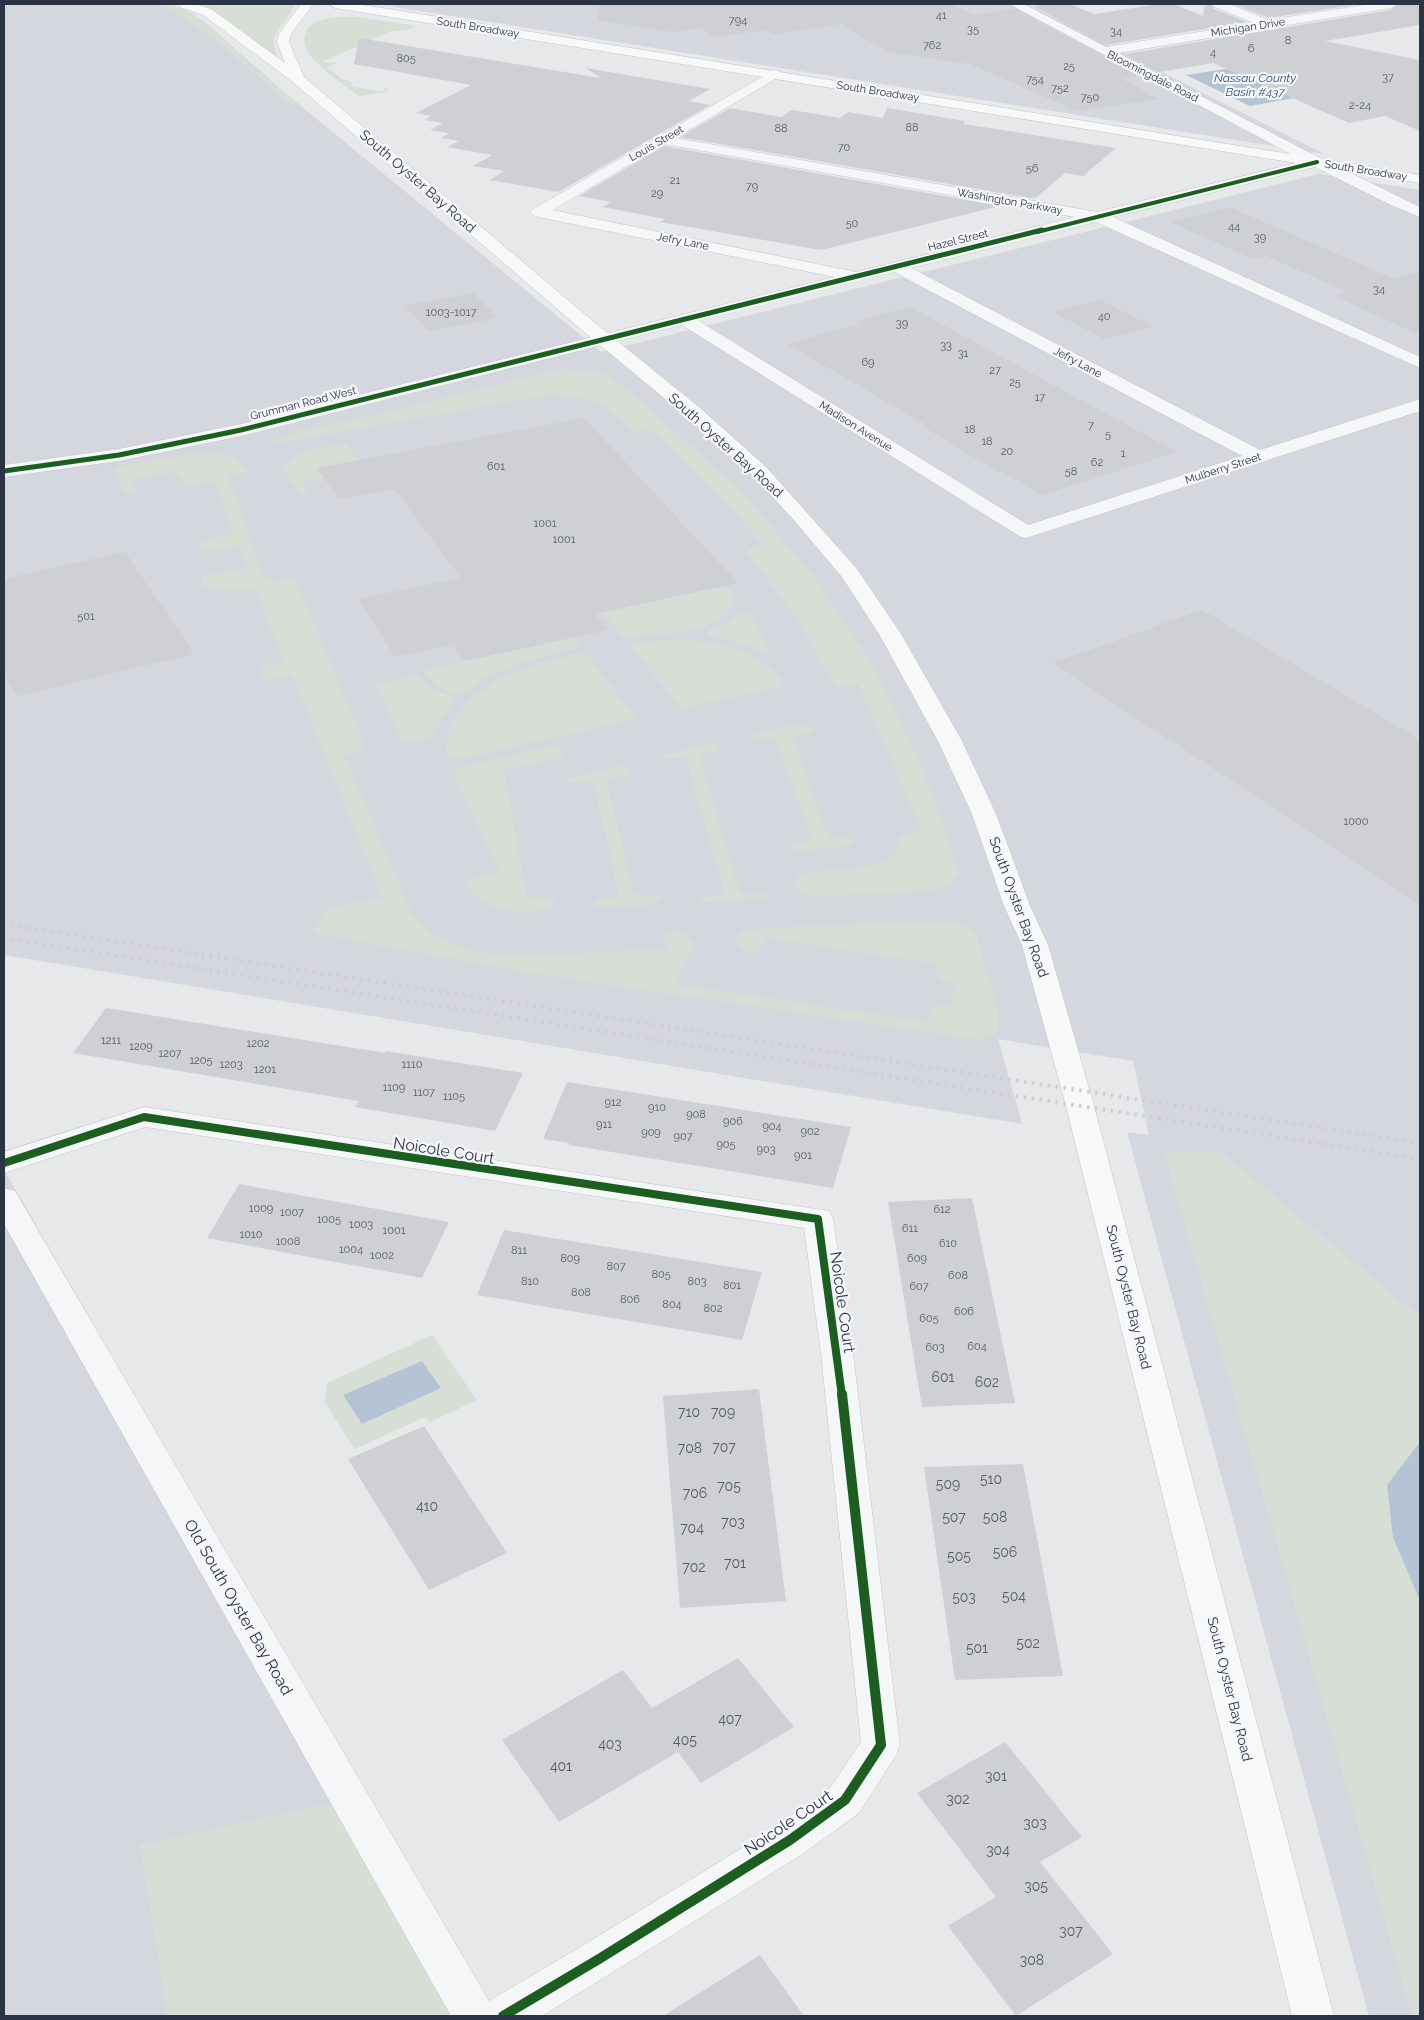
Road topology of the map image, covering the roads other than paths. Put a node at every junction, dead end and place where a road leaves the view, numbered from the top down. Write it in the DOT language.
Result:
graph roads {
  1 [pos="184,4"];
  2 [pos="307,4"];
  3 [pos="335,4"];
  4 [pos="1015,4"];
  5 [pos="1220,4"];
  6 [pos="1391,4"];
  7 [pos="1268,24"];
  8 [pos="1104,51"];
  9 [pos="774,74"];
  10 [pos="298,79"];
  11 [pos="663,140"];
  12 [pos="1317,162"];
  13 [pos="1420,179"];
  14 [pos="538,212"];
  15 [pos="1420,212"];
  16 [pos="1099,216"];
  17 [pos="898,267"];
  18 [pos="858,277"];
  19 [pos="686,320"];
  20 [pos="605,340"];
  21 [pos="1420,362"];
  22 [pos="1420,405"];
  23 [pos="1258,457"];
  24 [pos="4,470"];
  25 [pos="1026,532"];
  26 [pos="4,1163"];
  27 [pos="4,1198"];
  28 [pos="474,2016"];
  29 [pos="503,2016"];
  30 [pos="1314,2016"];
  1 -- 10 [label="main road, South Oyster Bay Road"];
  2 -- 10 [label="main road, South Oyster Bay Road"];
  3 -- 9 [label="main road, South Broadway"];
  4 -- 8 [label="street, Bloomingdale Road"];
  5 -- 7 [label="street"];
  6 -- 7 [label="street, Michigan Drive"];
  7 -- 8 [label="street, Michigan Drive"];
  8 -- 12 [label="street, Bloomingdale Road"];
  9 -- 11 [label="street, Louis Street"];
  9 -- 12 [label="main road, South Broadway"];
  10 -- 20 [label="main road, South Oyster Bay Road"];
  11 -- 14 [label="street, Louis Street"];
  11 -- 16 [label="street, Washington Parkway"];
  12 -- 13 [label="main road, South Broadway"];
  12 -- 15 [label="street, Bloomingdale Road"];
  12 -- 16 [label="street, Hazel Street"];
  14 -- 18 [label="street, Jefry Lane"];
  16 -- 17 [label="street, Hazel Street"];
  16 -- 21 [label="street, Washington Parkway"];
  17 -- 18 [label="street, Hazel Street"];
  17 -- 23 [label="street, Jefry Lane"];
  18 -- 19 [label="street, Hazel Street"];
  19 -- 20 [label="street, Hazel Street"];
  19 -- 25 [label="street, Madison Avenue"];
  20 -- 24 [label="street, Grumman Road West"];
  20 -- 30 [label="main road, South Oyster Bay Road"];
  22 -- 23 [label="street, Mulberry Street"];
  23 -- 25 [label="street, Mulberry Street"];
  26 -- 29 [label="street, Noicole Court"];
  27 -- 28 [label="street, Old South Oyster Bay Road"];
}
